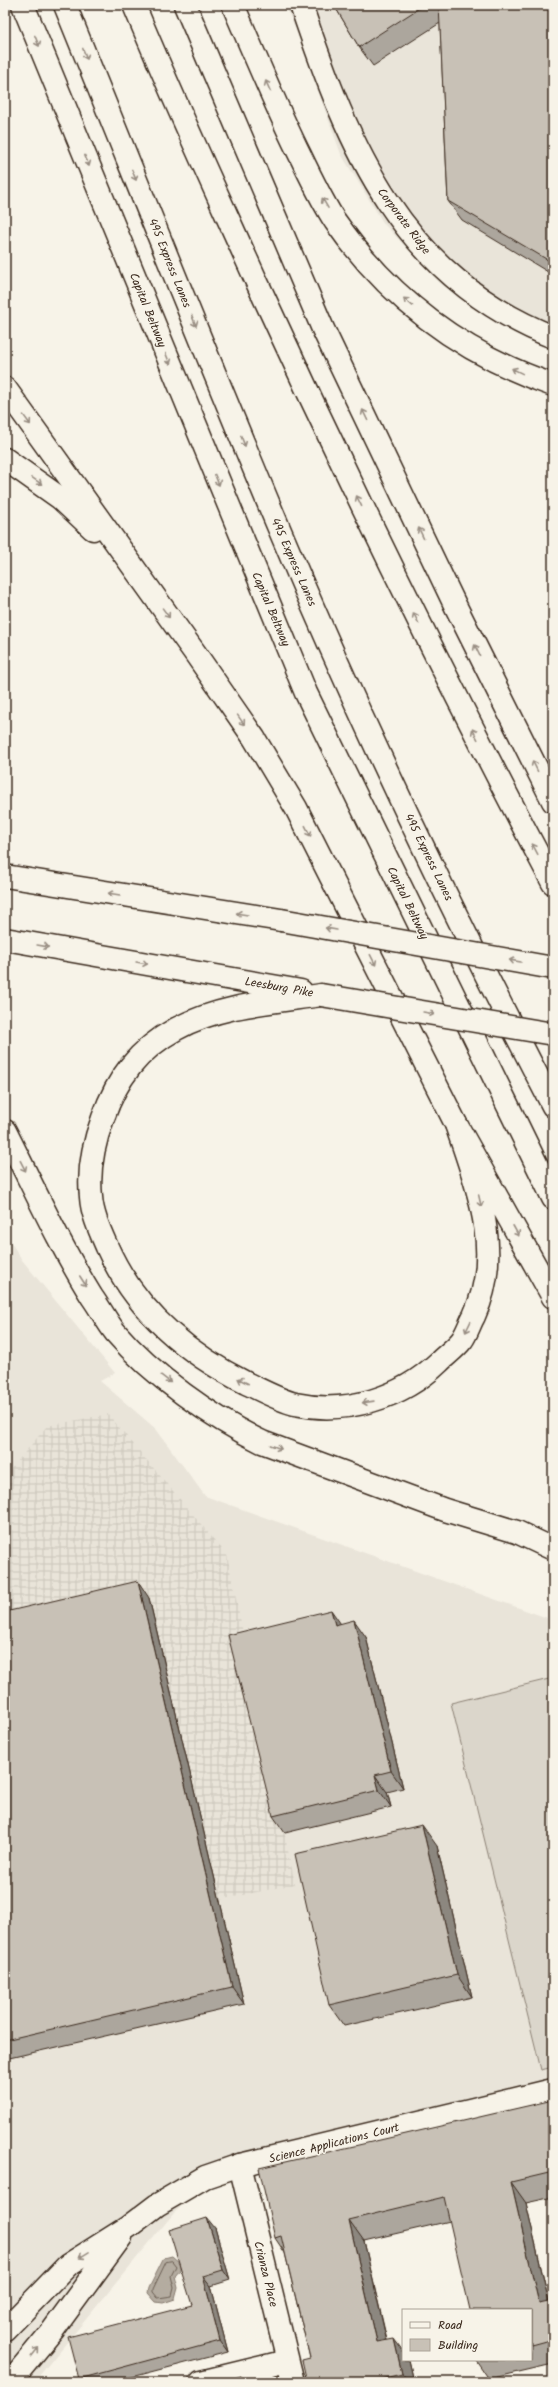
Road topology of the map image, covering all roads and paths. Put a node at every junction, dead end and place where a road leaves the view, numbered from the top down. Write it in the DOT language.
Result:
graph roads {
  1 [pos="23,5"];
  2 [pos="65,5"];
  3 [pos="134,5"];
  4 [pos="185,5"];
  5 [pos="233,5"];
  6 [pos="301,5"];
  7 [pos="553,337"];
  8 [pos="553,385"];
  9 [pos="5,388"];
  10 [pos="5,459"];
  11 [pos="143,582"];
  12 [pos="553,801"];
  13 [pos="5,871"];
  14 [pos="5,876"];
  15 [pos="44,883"];
  16 [pos="553,883"];
  17 [pos="5,939"];
  18 [pos="553,968"];
  19 [pos="321,995"];
  20 [pos="553,1034"];
  21 [pos="553,1106"];
  22 [pos="456,1124"];
  23 [pos="5,1131"];
  24 [pos="553,1198"];
  25 [pos="553,1297"];
  26 [pos="553,1549"];
  27 [pos="553,2090"];
  28 [pos="240,2165"];
  29 [pos="128,2226"];
  30 [pos="5,2330"];
  31 [pos="288,2361"];
  32 [pos="10,2382"];
  33 [pos="202,2382"];
  34 [pos="293,2382"];
  1 -- 24 [label="main road, Capital Beltway, one-way"];
  2 -- 21 [label="main road, 495 Express Lanes, one-way"];
  16 -- 3 [label="main road, one-way"];
  12 -- 4 [label="main road, one-way"];
  8 -- 5 [label="main road, one-way"];
  6 -- 7 [label="main road, Corporate Ridge"];
  9 -- 11 [label="main road, one-way"];
  10 -- 11 [label="main road, one-way"];
  11 -- 22 [label="main road, one-way"];
  13 -- 15 [label="main road"];
  14 -- 15 [label="main road"];
  18 -- 15 [label="main road, one-way, bridge"];
  17 -- 19 [label="main road, Leesburg Pike, one-way"];
  19 -- 20 [label="main road, Leesburg Pike, one-way, bridge"];
  22 -- 19 [label="main road, one-way"];
  22 -- 25 [label="main road, one-way"];
  23 -- 26 [label="main road, one-way"];
  27 -- 28 [label="main road, Science Applications Court"];
  28 -- 29 [label="main road, Science Applications Court"];
  28 -- 31 [label="main road, Crianza Place"];
  29 -- 30 [label="main road, Science Applications Court, one-way"];
  32 -- 29 [label="main road, Science Applications Court, one-way"];
  31 -- 33 [label="main road"];
  31 -- 34 [label="main road, Crianza Place"];
}
